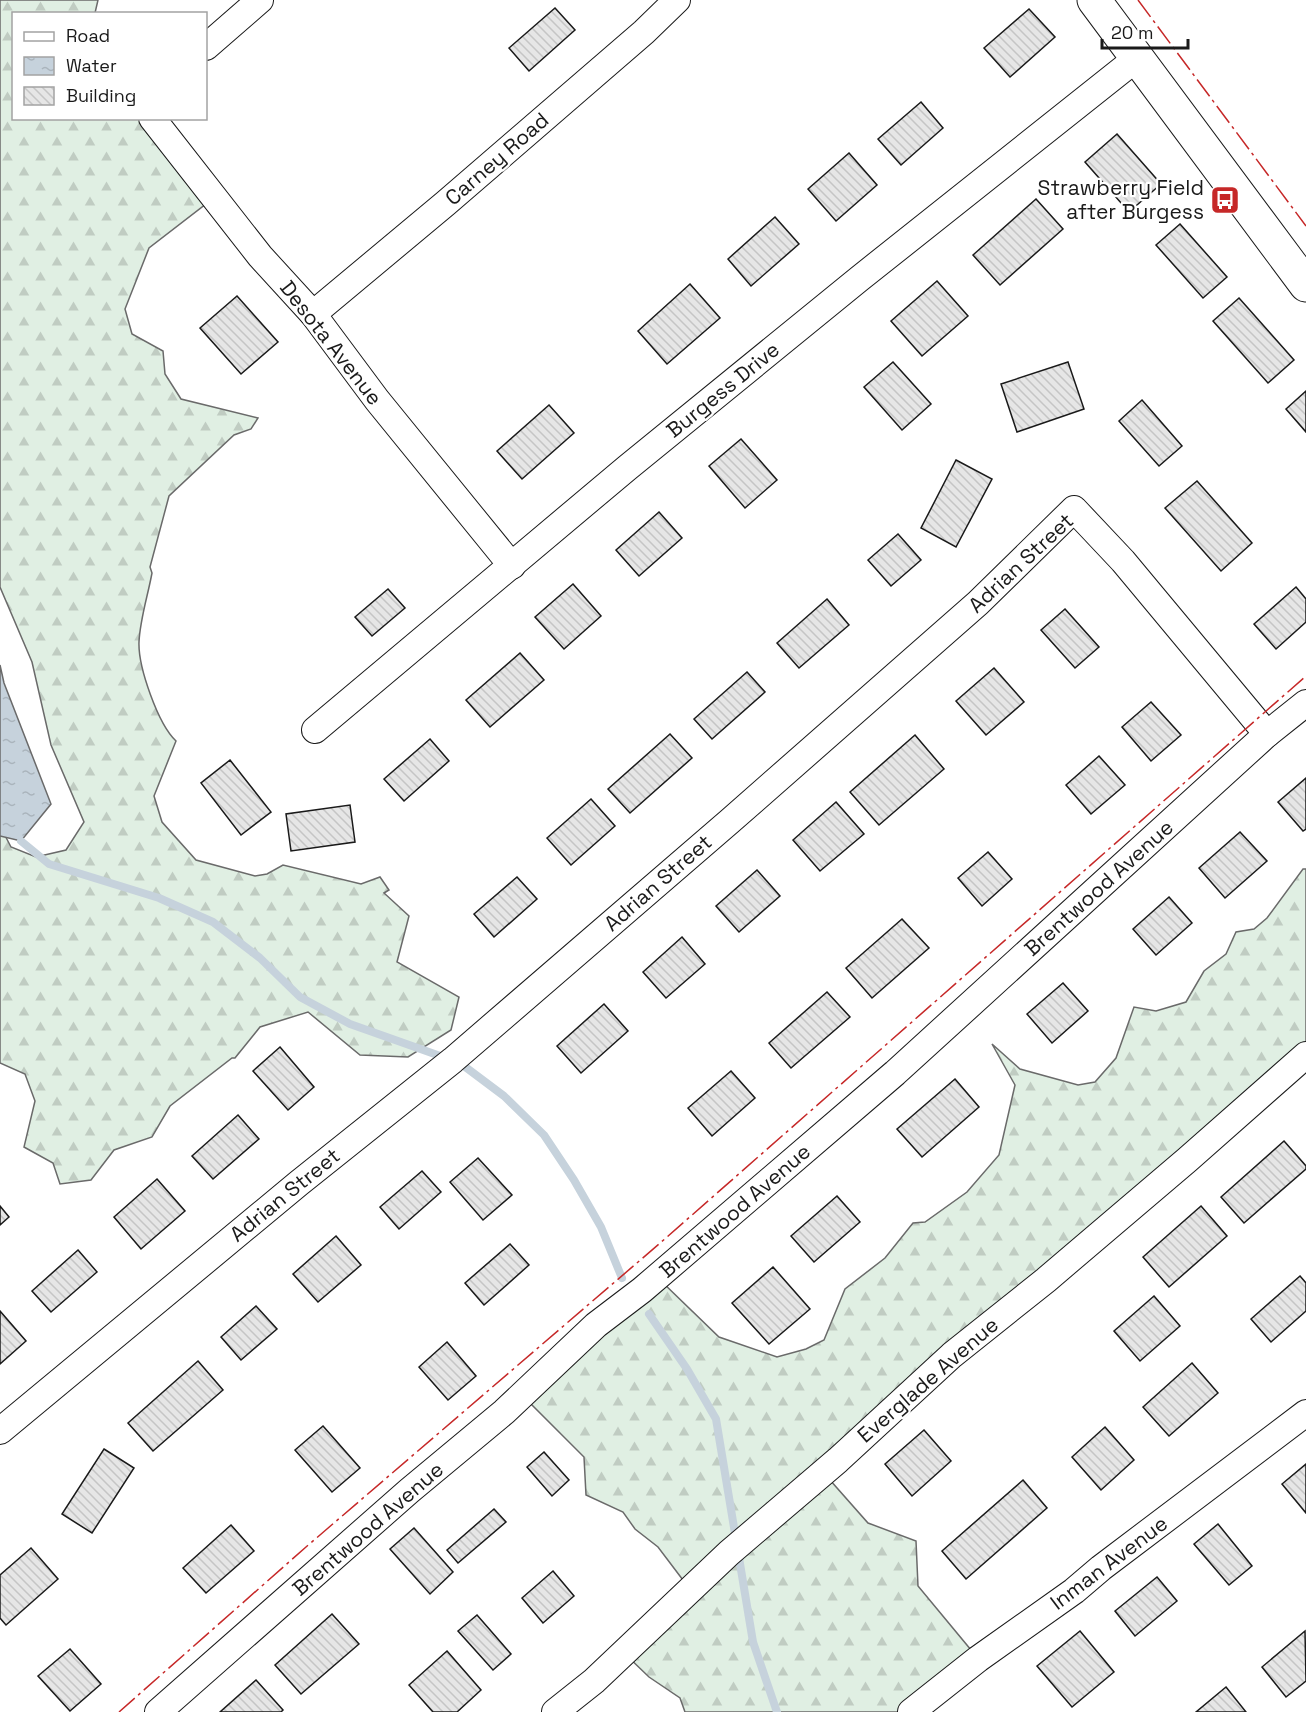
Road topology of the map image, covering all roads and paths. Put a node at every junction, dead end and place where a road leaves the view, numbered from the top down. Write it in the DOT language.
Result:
graph roads {
  1 [pos="260,0"];
  2 [pos="677,0"];
  3 [pos="1094,0"];
  4 [pos="207,46"];
  5 [pos="1137,57"];
  6 [pos="154,120"];
  7 [pos="1306,285"];
  8 [pos="313,314"];
  9 [pos="512,566"];
  10 [pos="1306,703"];
  11 [pos="315,730"];
  12 [pos="1267,734"];
  13 [pos="1306,1055"];
  14 [pos="1306,1413"];
  15 [pos="0,1431"];
  16 [pos="158,1712"];
  17 [pos="555,1712"];
  18 [pos="911,1712"];
  1 -- 4 [label="street"];
  2 -- 8 [label="street, Carney Road"];
  3 -- 5 [label="street"];
  5 -- 7 [label="street"];
  5 -- 9 [label="street, Burgess Drive"];
  6 -- 8 [label="street, Desota Avenue"];
  8 -- 9 [label="street, Desota Avenue"];
  9 -- 11 [label="street, Burgess Drive"];
  10 -- 12 [label="street, Brentwood Avenue"];
  12 -- 15 [label="street, Adrian Street"];
  12 -- 16 [label="street, Brentwood Avenue"];
  13 -- 17 [label="street, Everglade Avenue"];
  14 -- 18 [label="street, Inman Avenue"];
}
